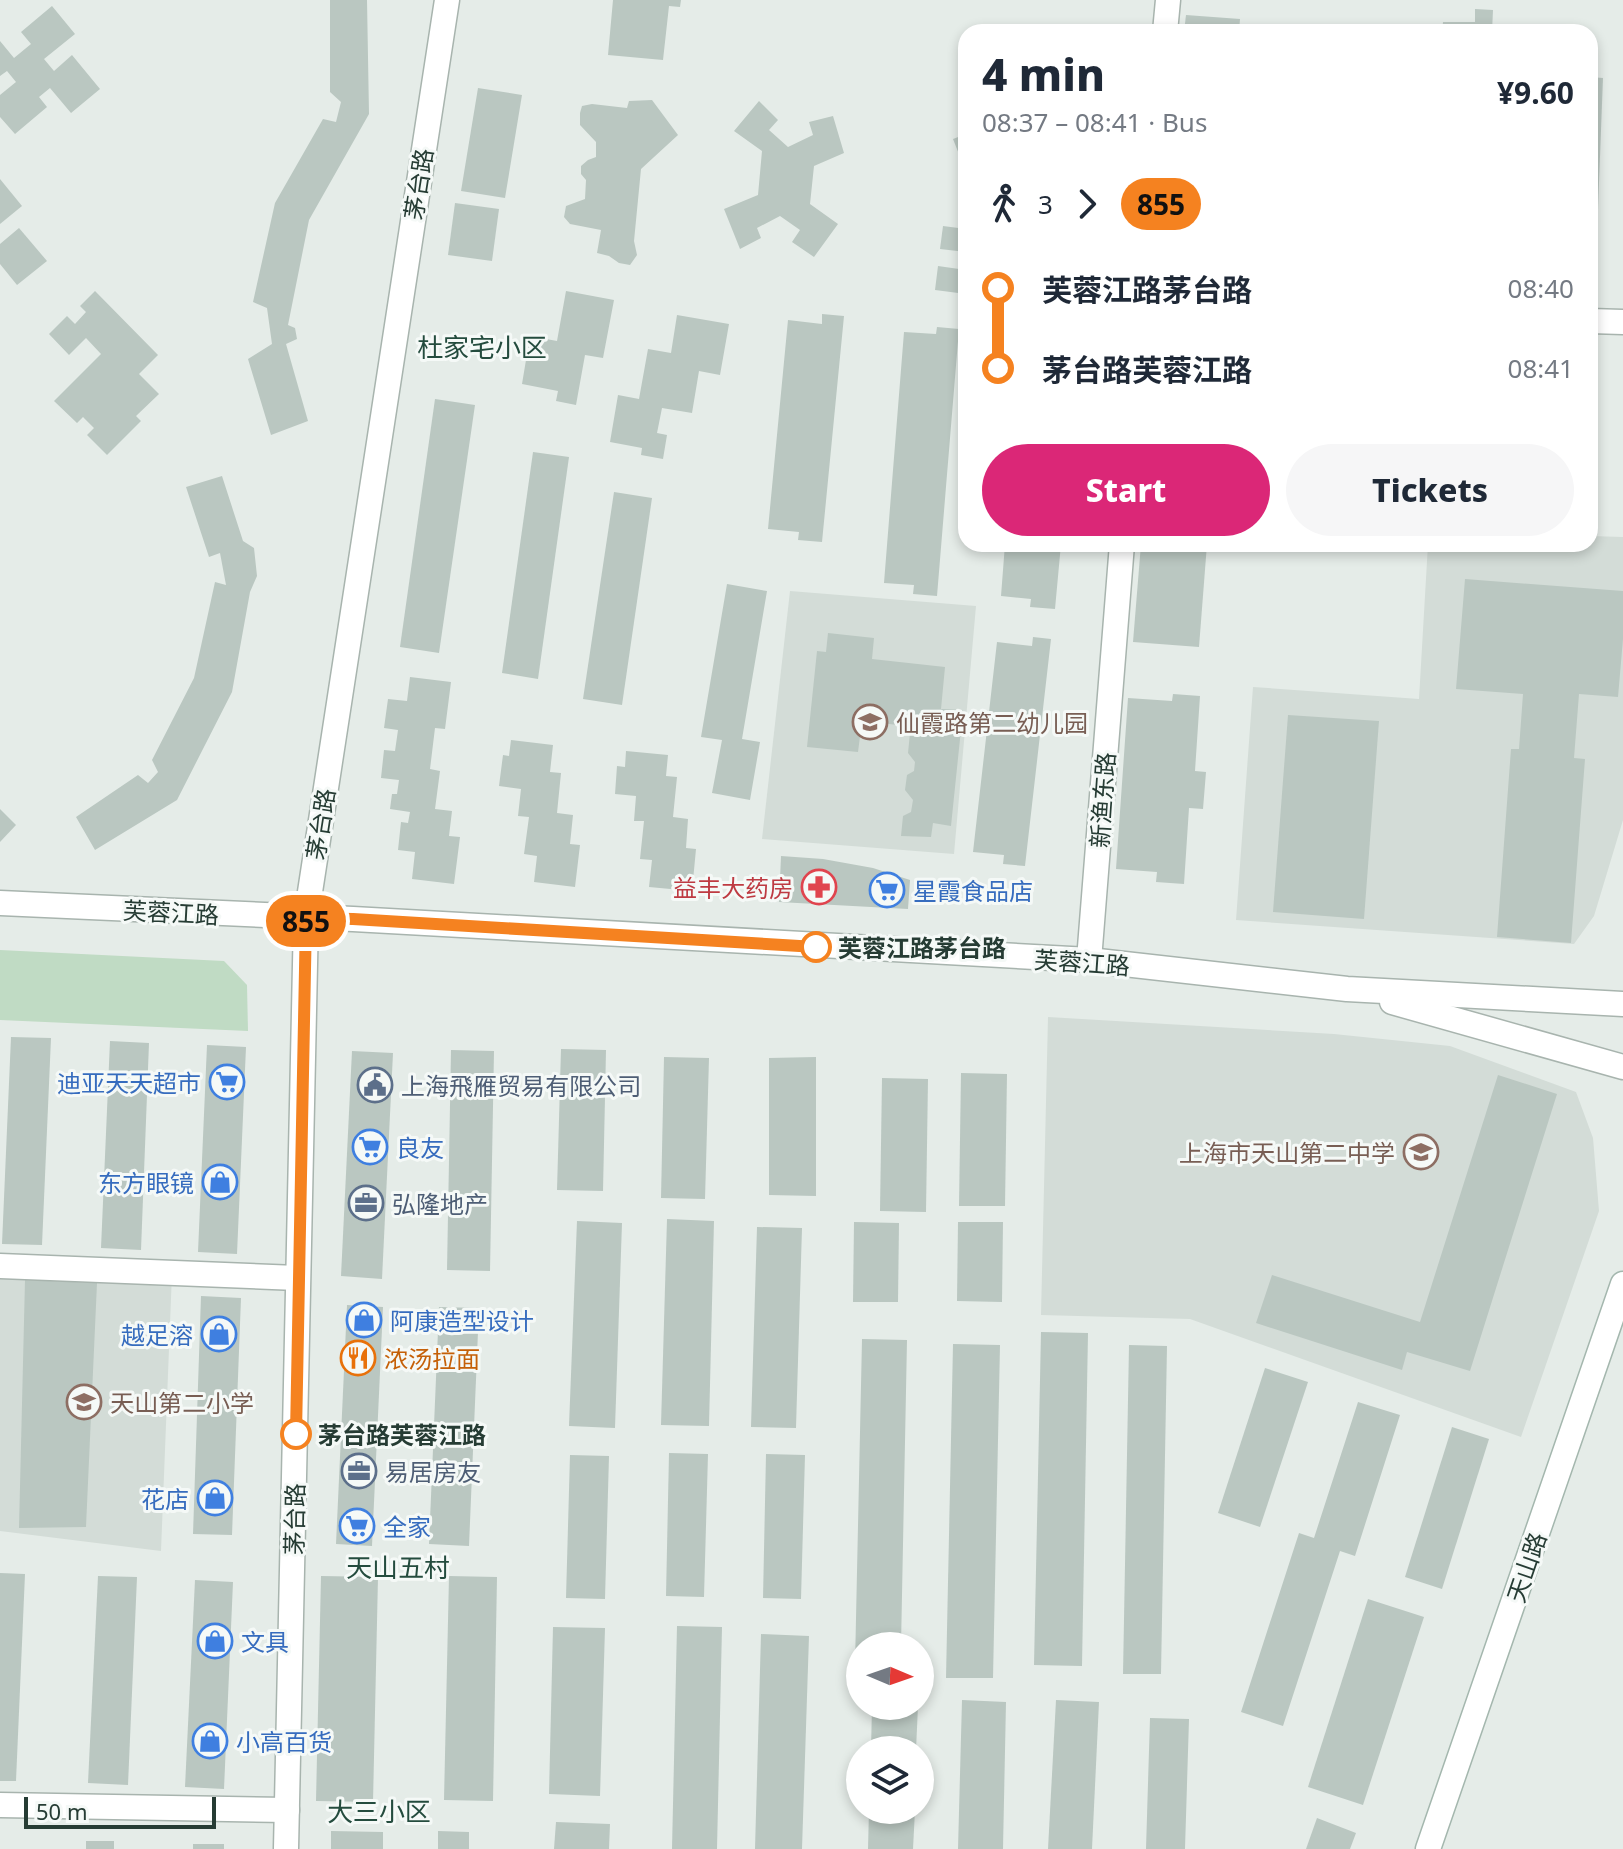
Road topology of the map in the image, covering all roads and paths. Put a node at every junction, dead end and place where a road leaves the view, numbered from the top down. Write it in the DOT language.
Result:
graph roads {
  1 [pos="447,0"];
  2 [pos="1168,0"];
  3 [pos="1166,24"];
  4 [pos="1598,321"];
  5 [pos="1623,322"];
  6 [pos="1121,552"];
  7 [pos="0,903"];
  8 [pos="306,918"];
  9 [pos="1089,960"];
  10 [pos="1347,989"];
  11 [pos="1623,1004"];
  12 [pos="1623,1067"];
  13 [pos="0,1266"];
  14 [pos="297,1278"];
  15 [pos="1623,1284"];
  16 [pos="0,1805"];
  17 [pos="287,1810"];
  18 [pos="286,1849"];
  19 [pos="1428,1849"];
  1 -- 8 [label="street, 茅台路"];
  2 -- 3 [label="street"];
  4 -- 5 [label="street"];
  6 -- 9 [label="street, 新渔东路"];
  7 -- 8 [label="street, 芙蓉江路"];
  8 -- 9 [label="street, 芙蓉江路"];
  8 -- 14 [label="street, 茅台路"];
  9 -- 10 [label="street, 芙蓉江路"];
  10 -- 11 [label="street, 芙蓉江路"];
  10 -- 12 [label="street, 芙蓉江路"];
  13 -- 14 [label="street"];
  14 -- 17 [label="street, 茅台路"];
  15 -- 19 [label="street, 天山路"];
  16 -- 17 [label="street"];
  17 -- 18 [label="street, 茅台路"];
}
